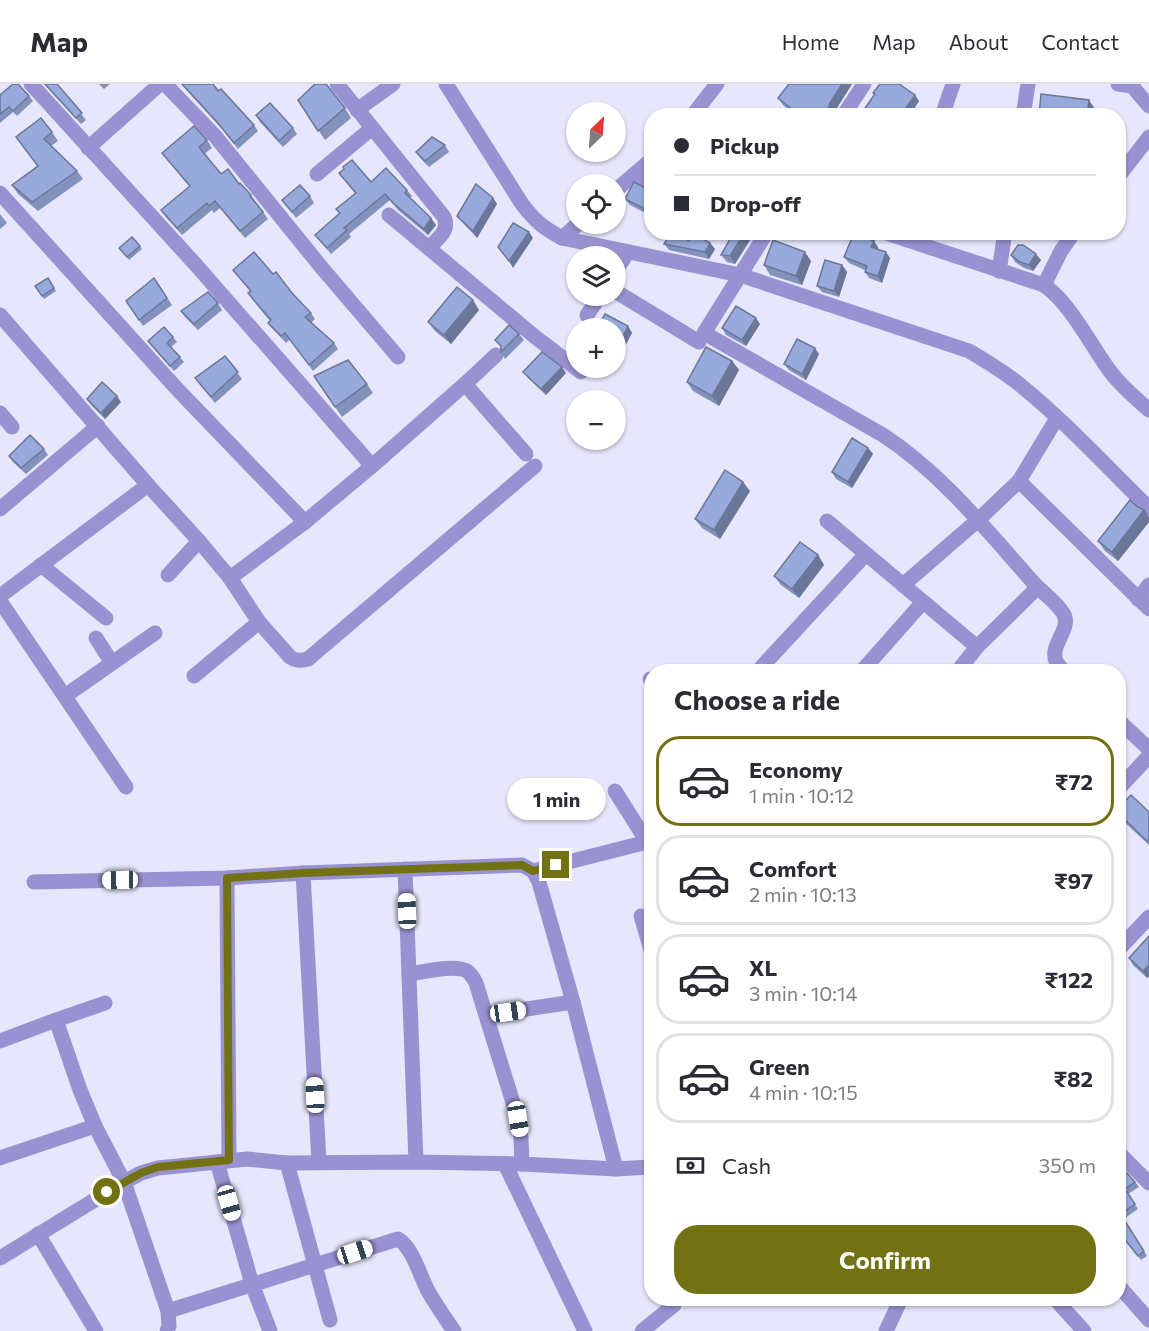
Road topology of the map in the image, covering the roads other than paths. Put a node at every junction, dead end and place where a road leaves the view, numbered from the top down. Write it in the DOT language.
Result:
graph roads {
  1 [pos="31,84"];
  2 [pos="160,84"];
  3 [pos="165,84"];
  4 [pos="337,84"];
  5 [pos="393,84"];
  6 [pos="446,84"];
  7 [pos="717,84"];
  8 [pos="864,84"];
  9 [pos="953,84"];
  10 [pos="1028,84"];
  11 [pos="1128,85"];
  12 [pos="1149,106"];
  13 [pos="698,108"];
  14 [pos="848,108"];
  15 [pos="945,108"];
  16 [pos="1024,108"];
  17 [pos="357,110"];
  18 [pos="372,128"];
  19 [pos="1149,137"];
  20 [pos="88,148"];
  21 [pos="644,166"];
  22 [pos="1126,167"];
  23 [pos="317,174"];
  24 [pos="634,175"];
  25 [pos="644,180"];
  26 [pos="626,182"];
  27 [pos="0,193"];
  28 [pos="389,215"];
  29 [pos="567,234"];
  30 [pos="562,238"];
  31 [pos="760,240"];
  32 [pos="907,240"];
  33 [pos="1004,240"];
  34 [pos="1068,240"];
  35 [pos="429,248"];
  36 [pos="628,252"];
  37 [pos="626,255"];
  38 [pos="999,271"];
  39 [pos="740,275"];
  40 [pos="1044,285"];
  41 [pos="626,298"];
  42 [pos="593,306"];
  43 [pos="587,315"];
  44 [pos="1,320"];
  45 [pos="699,342"];
  46 [pos="496,355"];
  47 [pos="398,357"];
  48 [pos="566,361"];
  49 [pos="465,384"];
  50 [pos="1149,410"];
  51 [pos="0,413"];
  52 [pos="1057,418"];
  53 [pos="98,426"];
  54 [pos="12,427"];
  55 [pos="372,466"];
  56 [pos="1019,481"];
  57 [pos="148,485"];
  58 [pos="1149,508"];
  59 [pos="0,509"];
  60 [pos="978,520"];
  61 [pos="827,521"];
  62 [pos="305,522"];
  63 [pos="199,541"];
  64 [pos="866,554"];
  65 [pos="41,565"];
  66 [pos="168,575"];
  67 [pos="230,578"];
  68 [pos="903,585"];
  69 [pos="1149,585"];
  70 [pos="1038,588"];
  71 [pos="0,598"];
  72 [pos="923,602"];
  73 [pos="1143,604"];
  74 [pos="106,618"];
  75 [pos="259,622"];
  76 [pos="155,633"];
  77 [pos="96,638"];
  78 [pos="977,647"];
  79 [pos="112,663"];
  80 [pos="764,664"];
  81 [pos="868,664"];
  82 [pos="963,664"];
  83 [pos="1058,664"];
  84 [pos="194,676"];
  85 [pos="65,696"];
  86 [pos="1126,727"];
  87 [pos="1149,749"];
  88 [pos="1149,756"];
  89 [pos="1126,780"];
  90 [pos="126,787"];
  91 [pos="615,791"];
  92 [pos="644,837"];
  93 [pos="644,846"];
  94 [pos="405,870"];
  95 [pos="533,871"];
  96 [pos="303,873"];
  97 [pos="227,878"];
  98 [pos="34,882"];
  99 [pos="641,916"];
  100 [pos="1149,916"];
  101 [pos="644,926"];
  102 [pos="1126,941"];
  103 [pos="409,974"];
  104 [pos="573,1002"];
  105 [pos="105,1003"];
  106 [pos="486,1015"];
  107 [pos="56,1020"];
  108 [pos="0,1041"];
  109 [pos="96,1126"];
  110 [pos="0,1158"];
  111 [pos="1126,1160"];
  112 [pos="223,1161"];
  113 [pos="319,1162"];
  114 [pos="416,1162"];
  115 [pos="287,1163"];
  116 [pos="505,1164"];
  117 [pos="522,1164"];
  118 [pos="644,1167"];
  119 [pos="616,1169"];
  120 [pos="124,1182"];
  121 [pos="1149,1183"];
  122 [pos="38,1234"];
  123 [pos="0,1258"];
  124 [pos="315,1265"];
  125 [pos="252,1284"];
  126 [pos="1126,1294"];
  127 [pos="673,1306"];
  128 [pos="898,1306"];
  129 [pos="1061,1306"];
  130 [pos="168,1311"];
  131 [pos="330,1320"];
  132 [pos="1149,1320"];
  133 [pos="96,1331"];
  134 [pos="167,1331"];
  135 [pos="270,1331"];
  136 [pos="454,1331"];
  137 [pos="585,1331"];
  138 [pos="642,1331"];
  139 [pos="886,1331"];
  140 [pos="1084,1331"];
  1 -- 20 [label="street"];
  2 -- 20 [label="street"];
  3 -- 47 [label="street"];
  4 -- 17 [label="street"];
  5 -- 17 [label="street"];
  6 -- 30 [label="street"];
  7 -- 13 [label="street"];
  8 -- 14 [label="street"];
  9 -- 15 [label="street"];
  10 -- 16 [label="street"];
  11 -- 12 [label="street"];
  17 -- 18 [label="street"];
  18 -- 23 [label="street"];
  18 -- 35 [label="street"];
  19 -- 22 [label="street"];
  20 -- 55 [label="street"];
  21 -- 24 [label="street"];
  24 -- 25 [label="street"];
  24 -- 26 [label="street"];
  27 -- 62 [label="street"];
  28 -- 35 [label="street"];
  29 -- 30 [label="street"];
  30 -- 36 [label="street"];
  31 -- 39 [label="street"];
  32 -- 38 [label="street"];
  33 -- 38 [label="street"];
  34 -- 40 [label="street"];
  35 -- 48 [label="street"];
  36 -- 37 [label="street"];
  36 -- 39 [label="street"];
  38 -- 40 [label="street"];
  39 -- 52 [label="street"];
  39 -- 60 [label="street"];
  40 -- 50 [label="street"];
  41 -- 45 [label="street"];
  42 -- 43 [label="street"];
  44 -- 53 [label="street"];
  46 -- 49 [label="street"];
  49 -- 55 [label="street"];
  49 -- 75 [label="street"];
  51 -- 54 [label="street"];
  52 -- 56 [label="street"];
  52 -- 58 [label="street"];
  53 -- 57 [label="street"];
  53 -- 59 [label="street"];
  55 -- 62 [label="street"];
  56 -- 60 [label="street"];
  56 -- 73 [label="street"];
  57 -- 63 [label="street"];
  57 -- 65 [label="street"];
  60 -- 68 [label="street"];
  60 -- 70 [label="street"];
  61 -- 64 [label="street"];
  62 -- 67 [label="street"];
  63 -- 66 [label="street"];
  63 -- 67 [label="street"];
  64 -- 68 [label="street"];
  64 -- 80 [label="street"];
  65 -- 71 [label="street"];
  65 -- 74 [label="street"];
  67 -- 75 [label="street"];
  68 -- 72 [label="street"];
  69 -- 73 [label="street"];
  70 -- 78 [label="street"];
  70 -- 83 [label="street"];
  71 -- 85 [label="street"];
  72 -- 78 [label="street"];
  72 -- 81 [label="street"];
  75 -- 84 [label="street"];
  76 -- 79 [label="street"];
  77 -- 79 [label="street"];
  78 -- 82 [label="street"];
  79 -- 85 [label="street"];
  85 -- 90 [label="street"];
  86 -- 87 [label="street"];
  88 -- 89 [label="street"];
  91 -- 92 [label="street"];
  93 -- 95 [label="street"];
  94 -- 95 [label="street"];
  94 -- 96 [label="street"];
  94 -- 103 [label="street"];
  95 -- 104 [label="street"];
  96 -- 97 [label="street"];
  96 -- 113 [label="street"];
  97 -- 98 [label="street"];
  97 -- 112 [label="street"];
  99 -- 101 [label="street"];
  100 -- 102 [label="street"];
  103 -- 106 [label="street"];
  103 -- 114 [label="street"];
  104 -- 106 [label="street"];
  104 -- 119 [label="street"];
  105 -- 107 [label="street"];
  106 -- 117 [label="street"];
  107 -- 108 [label="street"];
  107 -- 109 [label="street"];
  109 -- 110 [label="street"];
  109 -- 120 [label="street"];
  111 -- 121 [label="street"];
  112 -- 115 [label="street"];
  112 -- 120 [label="street"];
  112 -- 125 [label="street"];
  113 -- 114 [label="street"];
  113 -- 115 [label="street"];
  114 -- 116 [label="street"];
  115 -- 124 [label="street"];
  116 -- 117 [label="street"];
  116 -- 137 [label="street"];
  117 -- 119 [label="street"];
  118 -- 119 [label="street"];
  120 -- 122 [label="street"];
  120 -- 130 [label="street"];
  122 -- 123 [label="street"];
  122 -- 133 [label="street"];
  124 -- 125 [label="street"];
  124 -- 131 [label="street"];
  124 -- 136 [label="street"];
  125 -- 130 [label="street"];
  125 -- 135 [label="street"];
  126 -- 132 [label="street"];
  127 -- 138 [label="street"];
  128 -- 139 [label="street"];
  129 -- 140 [label="street"];
  130 -- 134 [label="street"];
}
